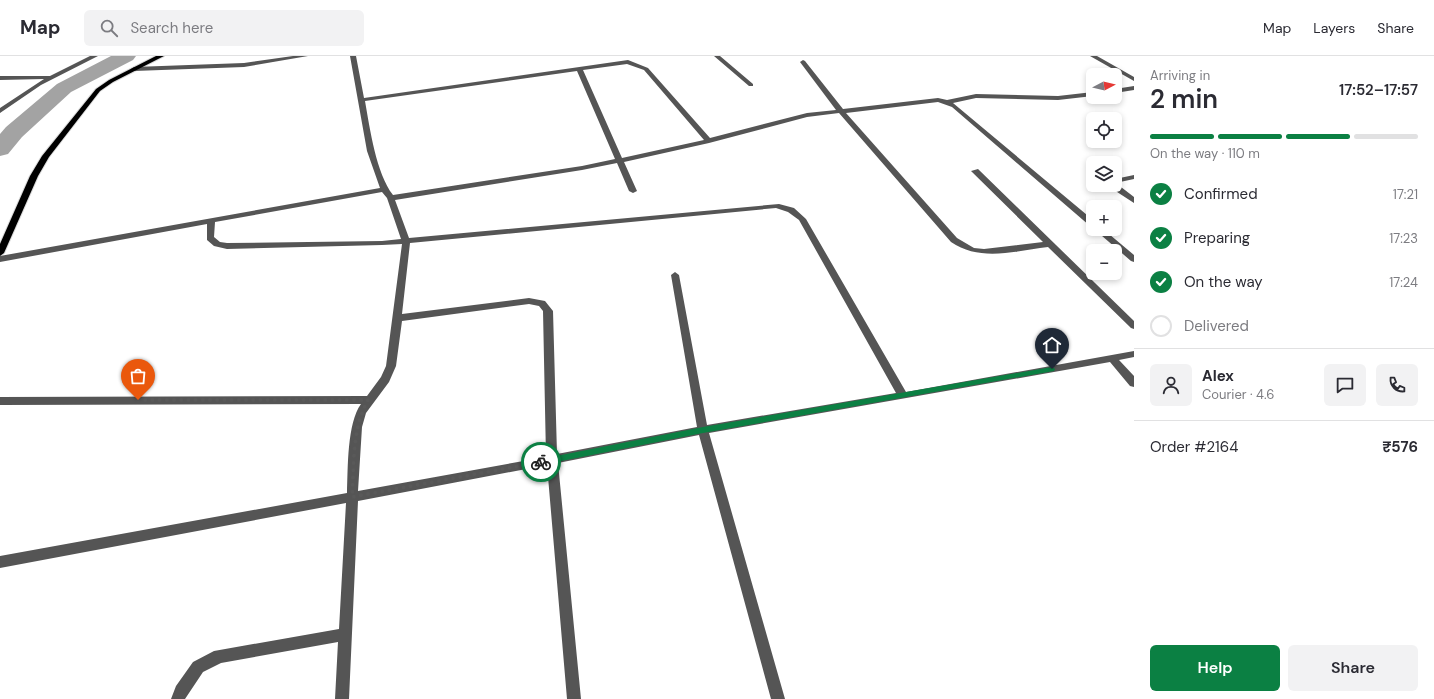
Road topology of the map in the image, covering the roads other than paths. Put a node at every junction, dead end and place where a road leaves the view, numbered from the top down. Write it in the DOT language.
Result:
graph roads {
  1 [pos="95,56"];
  2 [pos="161,56"];
  3 [pos="305,56"];
  4 [pos="353,56"];
  5 [pos="717,56"];
  6 [pos="1093,56"];
  7 [pos="803,62"];
  8 [pos="578,68"];
  9 [pos="134,69"];
  10 [pos="51,77"];
  11 [pos="0,78"];
  12 [pos="1134,78"];
  13 [pos="751,85"];
  14 [pos="1134,88"];
  15 [pos="1122,90"];
  16 [pos="1086,95"];
  17 [pos="361,100"];
  18 [pos="947,102"];
  19 [pos="840,110"];
  20 [pos="0,111"];
  21 [pos="709,141"];
  22 [pos="620,160"];
  23 [pos="975,171"];
  24 [pos="1134,177"];
  25 [pos="384,189"];
  26 [pos="633,191"];
  27 [pos="391,198"];
  28 [pos="1134,201"];
  29 [pos="1086,218"];
  30 [pos="211,220"];
  31 [pos="1106,236"];
  32 [pos="406,241"];
  33 [pos="1050,244"];
  34 [pos="0,253"];
  35 [pos="0,259"];
  36 [pos="1134,259"];
  37 [pos="675,275"];
  38 [pos="397,318"];
  39 [pos="1134,326"];
  40 [pos="1134,354"];
  41 [pos="1112,358"];
  42 [pos="1134,383"];
  43 [pos="904,396"];
  44 [pos="368,400"];
  45 [pos="0,401"];
  46 [pos="703,430"];
  47 [pos="552,460"];
  48 [pos="352,497"];
  49 [pos="0,562"];
  50 [pos="345,634"];
  51 [pos="178,699"];
  52 [pos="342,699"];
  53 [pos="574,699"];
  54 [pos="778,699"];
  1 -- 10 [label="street"];
  2 -- 9 [label="main road"];
  3 -- 9 [label="street"];
  4 -- 17 [label="street"];
  5 -- 13 [label="street"];
  6 -- 12 [label="street"];
  7 -- 19 [label="street"];
  8 -- 17 [label="street"];
  8 -- 21 [label="street"];
  8 -- 22 [label="street"];
  9 -- 34 [label="main road"];
  10 -- 11 [label="street"];
  10 -- 20 [label="street"];
  14 -- 15 [label="street"];
  16 -- 18 [label="street"];
  17 -- 25 [label="street"];
  18 -- 19 [label="street"];
  18 -- 29 [label="street"];
  19 -- 21 [label="street"];
  19 -- 33 [label="street"];
  21 -- 22 [label="street"];
  22 -- 26 [label="street"];
  22 -- 27 [label="street"];
  23 -- 33 [label="street"];
  24 -- 28 [label="street"];
  25 -- 27 [label="street"];
  25 -- 30 [label="street"];
  27 -- 32 [label="street"];
  30 -- 32 [label="street"];
  30 -- 35 [label="street"];
  31 -- 36 [label="street"];
  32 -- 38 [label="street"];
  32 -- 43 [label="street"];
  33 -- 39 [label="street"];
  37 -- 46 [label="street"];
  38 -- 44 [label="street"];
  38 -- 47 [label="street"];
  40 -- 41 [label="street"];
  41 -- 42 [label="street"];
  41 -- 43 [label="street"];
  43 -- 46 [label="street"];
  44 -- 45 [label="street"];
  44 -- 48 [label="street"];
  46 -- 47 [label="street"];
  46 -- 54 [label="street"];
  47 -- 48 [label="street"];
  47 -- 53 [label="street"];
  48 -- 49 [label="street"];
  48 -- 50 [label="street"];
  50 -- 51 [label="street"];
  50 -- 52 [label="street"];
}
